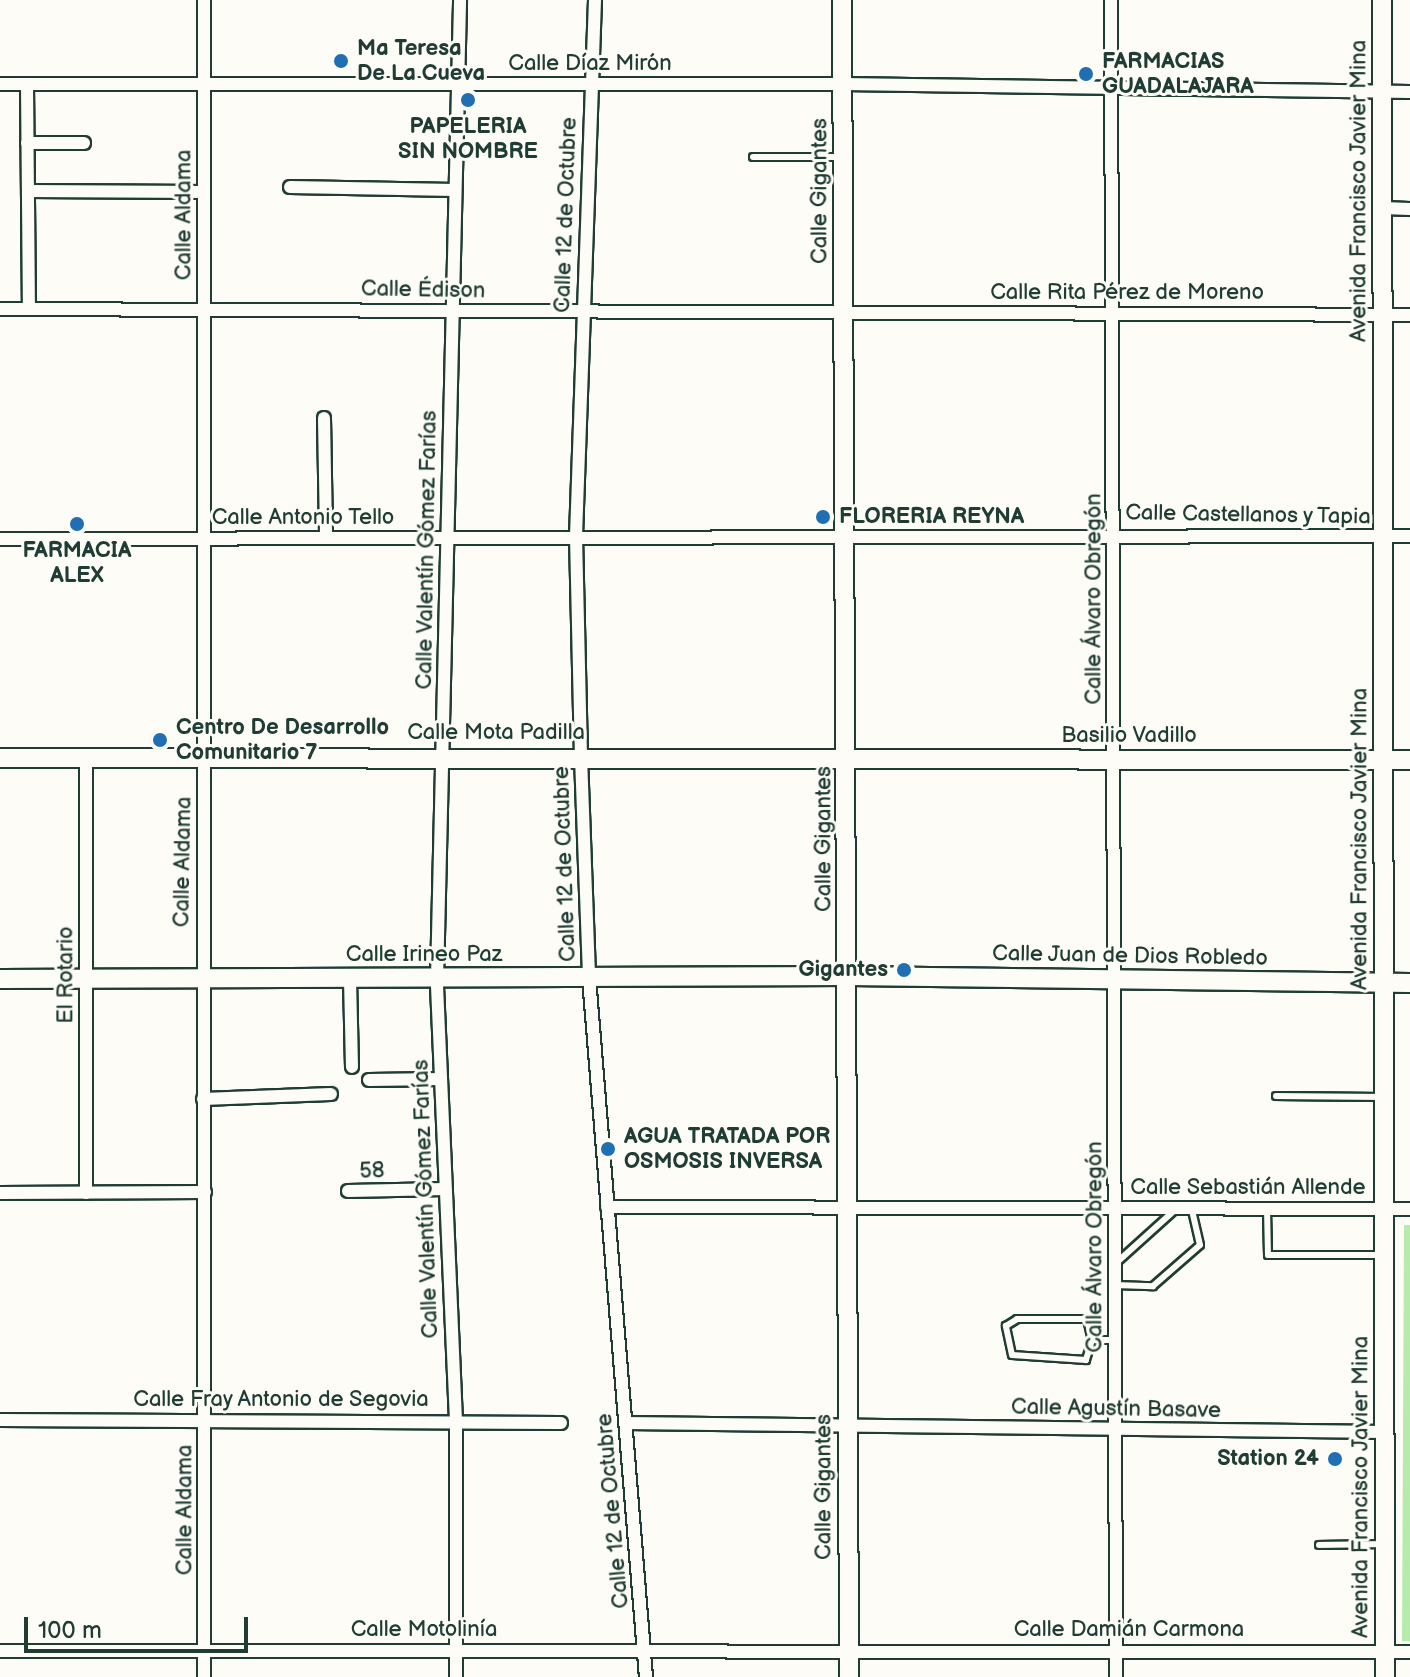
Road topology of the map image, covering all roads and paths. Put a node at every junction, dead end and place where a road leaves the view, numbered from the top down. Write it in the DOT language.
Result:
graph roads {
  1 [pos="204,0"];
  2 [pos="460,0"];
  3 [pos="595,0"];
  4 [pos="842,0"];
  5 [pos="1111,0"];
  6 [pos="1382,0"];
  7 [pos="0,84"];
  8 [pos="27,84"];
  9 [pos="204,84"];
  10 [pos="457,84"];
  11 [pos="591,84"];
  12 [pos="843,84"];
  13 [pos="1112,91"];
  14 [pos="1382,92"];
  15 [pos="1410,92"];
  16 [pos="27,143"];
  17 [pos="84,143"];
  18 [pos="753,157"];
  19 [pos="844,157"];
  20 [pos="290,187"];
  21 [pos="455,190"];
  22 [pos="28,191"];
  23 [pos="204,192"];
  24 [pos="1383,208"];
  25 [pos="1410,209"];
  26 [pos="204,307"];
  27 [pos="29,308"];
  28 [pos="0,309"];
  29 [pos="452,311"];
  30 [pos="1112,311"];
  31 [pos="583,312"];
  32 [pos="845,312"];
  33 [pos="1383,315"];
  34 [pos="1410,315"];
  35 [pos="324,418"];
  36 [pos="1114,533"];
  37 [pos="846,534"];
  38 [pos="576,536"];
  39 [pos="1384,536"];
  40 [pos="1410,536"];
  41 [pos="326,537"];
  42 [pos="448,537"];
  43 [pos="204,538"];
  44 [pos="0,539"];
  45 [pos="204,756"];
  46 [pos="443,756"];
  47 [pos="86,757"];
  48 [pos="581,757"];
  49 [pos="847,757"];
  50 [pos="0,758"];
  51 [pos="1385,760"];
  52 [pos="1410,760"];
  53 [pos="1114,761"];
  54 [pos="849,976"];
  55 [pos="589,978"];
  56 [pos="0,979"];
  57 [pos="86,979"];
  58 [pos="201,979"];
  59 [pos="350,979"];
  60 [pos="437,979"];
  61 [pos="1114,981"];
  62 [pos="1385,983"];
  63 [pos="1410,983"];
  64 [pos="352,1067"];
  65 [pos="441,1079"];
  66 [pos="369,1080"];
  67 [pos="331,1094"];
  68 [pos="1276,1096"];
  69 [pos="1385,1097"];
  70 [pos="203,1099"];
  71 [pos="445,1189"];
  72 [pos="348,1191"];
  73 [pos="205,1192"];
  74 [pos="0,1193"];
  75 [pos="86,1193"];
  76 [pos="846,1205"];
  77 [pos="607,1207"];
  78 [pos="1115,1208"];
  79 [pos="1185,1208"];
  80 [pos="1267,1208"];
  81 [pos="1385,1209"];
  82 [pos="1410,1209"];
  83 [pos="1385,1255"];
  84 [pos="1115,1264"];
  85 [pos="1115,1285"];
  86 [pos="1092,1340"];
  87 [pos="1115,1340"];
  88 [pos="205,1419"];
  89 [pos="0,1420"];
  90 [pos="456,1421"];
  91 [pos="561,1423"];
  92 [pos="626,1423"];
  93 [pos="847,1425"];
  94 [pos="1115,1430"];
  95 [pos="1385,1432"];
  96 [pos="1385,1544"];
  97 [pos="1319,1545"];
  98 [pos="1116,1649"];
  99 [pos="456,1650"];
  100 [pos="0,1651"];
  101 [pos="204,1651"];
  102 [pos="644,1651"];
  103 [pos="849,1651"];
  104 [pos="1385,1652"];
  105 [pos="1410,1652"];
  106 [pos="204,1677"];
  107 [pos="456,1677"];
  108 [pos="646,1677"];
  109 [pos="849,1677"];
  110 [pos="1116,1677"];
  111 [pos="1385,1677"];
  1 -- 9 [label="street, Calle Aldama"];
  2 -- 10 [label="street, Calle Valentín Gómez Farías"];
  3 -- 11 [label="street, Calle 12 de Octubre"];
  4 -- 12 [label="main road, Calle Gigantes"];
  5 -- 13 [label="street, Calle Álvaro Obregón"];
  6 -- 14 [label="main road, Avenida Francisco Javier Mina"];
  7 -- 8 [label="street, Calle Díaz Mirón"];
  8 -- 9 [label="street, Calle Díaz Mirón"];
  8 -- 16 [label="street"];
  9 -- 10 [label="street, Calle Díaz Mirón"];
  9 -- 23 [label="street, Calle Aldama"];
  10 -- 11 [label="street, Calle Díaz Mirón"];
  10 -- 21 [label="street, Calle Valentín Gómez Farías"];
  11 -- 12 [label="street, Calle Díaz Mirón"];
  11 -- 31 [label="street, Calle 12 de Octubre"];
  12 -- 13 [label="street, Calle Díaz Mirón"];
  12 -- 19 [label="main road, Calle Gigantes"];
  13 -- 14 [label="street, Calle Díaz Mirón"];
  13 -- 30 [label="street, Calle Álvaro Obregón"];
  14 -- 15 [label="street, Calle Díaz Mirón"];
  14 -- 24 [label="main road, Avenida Francisco Javier Mina"];
  16 -- 17 [label="street"];
  16 -- 22 [label="street"];
  18 -- 19 [label="lane"];
  19 -- 32 [label="main road, Calle Gigantes"];
  20 -- 21 [label="street"];
  21 -- 29 [label="street, Calle Valentín Gómez Farías"];
  22 -- 23 [label="street"];
  22 -- 27 [label="street"];
  23 -- 26 [label="street, Calle Aldama"];
  24 -- 25 [label="street"];
  24 -- 33 [label="main road, Avenida Francisco Javier Mina"];
  26 -- 27 [label="street, Calle Édison"];
  26 -- 29 [label="street, Calle Édison"];
  26 -- 43 [label="street, Calle Aldama"];
  27 -- 28 [label="street, Calle Édison"];
  29 -- 31 [label="street, Calle Édison"];
  29 -- 42 [label="street, Calle Valentín Gómez Farías"];
  30 -- 32 [label="street, Calle Rita Pérez de Moreno"];
  30 -- 33 [label="street, Calle Rita Pérez de Moreno"];
  30 -- 36 [label="street, Calle Álvaro Obregón"];
  31 -- 32 [label="street, Calle Édison"];
  31 -- 38 [label="street, Calle 12 de Octubre"];
  32 -- 37 [label="main road, Calle Gigantes"];
  33 -- 34 [label="street, Calle Rita Pérez de Moreno"];
  33 -- 39 [label="main road, Avenida Francisco Javier Mina"];
  35 -- 41 [label="street"];
  36 -- 37 [label="street, Calle Castellanos y Tapia"];
  36 -- 39 [label="street, Calle Castellanos y Tapia"];
  36 -- 53 [label="street, Calle Álvaro Obregón"];
  37 -- 38 [label="street, Calle Antonio Tello"];
  37 -- 49 [label="main road, Calle Gigantes"];
  38 -- 42 [label="street, Calle Antonio Tello"];
  38 -- 48 [label="street, Calle 12 de Octubre"];
  39 -- 40 [label="street, Calle Castellanos y Tapia"];
  39 -- 51 [label="main road, Avenida Francisco Javier Mina"];
  41 -- 42 [label="street, Calle Antonio Tello"];
  41 -- 43 [label="street, Calle Antonio Tello"];
  42 -- 46 [label="street, Calle Valentín Gómez Farías"];
  43 -- 44 [label="street, Calle Antonio Tello"];
  43 -- 45 [label="street, Calle Aldama"];
  45 -- 46 [label="main road, Calle Mota Padilla"];
  45 -- 47 [label="main road, Calle Mota Padilla"];
  45 -- 58 [label="street, Calle Aldama"];
  46 -- 48 [label="main road, Calle Mota Padilla"];
  46 -- 60 [label="street, Calle Valentín Gómez Farías"];
  47 -- 50 [label="main road, Calle Mota Padilla"];
  47 -- 57 [label="street, El Rotario"];
  48 -- 49 [label="main road, Calle Mota Padilla"];
  48 -- 55 [label="street, Calle 12 de Octubre"];
  49 -- 53 [label="main road, Basilio Vadillo"];
  49 -- 54 [label="main road, Calle Gigantes"];
  51 -- 52 [label="main road, Basilio Vadillo"];
  51 -- 53 [label="main road, Basilio Vadillo"];
  51 -- 62 [label="main road, Avenida Francisco Javier Mina"];
  53 -- 61 [label="street, Calle Álvaro Obregón"];
  54 -- 55 [label="main road, Calle Irineo Paz"];
  54 -- 61 [label="main road, Calle Juan de Dios Robledo"];
  54 -- 76 [label="main road, Calle Gigantes"];
  55 -- 60 [label="main road, Calle Irineo Paz"];
  55 -- 77 [label="street, Calle 12 de Octubre"];
  56 -- 57 [label="main road, Calle Irineo Paz"];
  57 -- 58 [label="main road, Calle Irineo Paz"];
  57 -- 75 [label="street, El Rotario"];
  58 -- 59 [label="main road, Calle Irineo Paz"];
  58 -- 70 [label="street, Calle Aldama"];
  59 -- 60 [label="main road, Calle Irineo Paz"];
  59 -- 64 [label="street"];
  60 -- 65 [label="street, Calle Valentín Gómez Farías"];
  61 -- 62 [label="main road, Calle Juan de Dios Robledo"];
  61 -- 78 [label="street, Calle Álvaro Obregón"];
  62 -- 63 [label="main road, Calle Juan de Dios Robledo"];
  62 -- 69 [label="main road, Avenida Francisco Javier Mina"];
  65 -- 66 [label="street"];
  65 -- 71 [label="street, Calle Valentín Gómez Farías"];
  67 -- 70 [label="street"];
  68 -- 69 [label="lane"];
  69 -- 81 [label="main road, Avenida Francisco Javier Mina"];
  70 -- 73 [label="street, Calle Aldama"];
  71 -- 72 [label="street, 58"];
  71 -- 90 [label="street, Calle Valentín Gómez Farías"];
  73 -- 75 [label="street"];
  73 -- 88 [label="street, Calle Aldama"];
  74 -- 75 [label="street"];
  76 -- 77 [label="street, Calle Sebastián Allende"];
  76 -- 78 [label="street, Calle Sebastián Allende"];
  76 -- 93 [label="main road, Calle Gigantes"];
  77 -- 92 [label="street, Calle 12 de Octubre"];
  78 -- 79 [label="street, Calle Sebastián Allende"];
  78 -- 84 [label="street, Calle Álvaro Obregón"];
  79 -- 80 [label="street, Calle Sebastián Allende"];
  79 -- 84 [label="lane"];
  79 -- 85 [label="lane"];
  80 -- 81 [label="street, Calle Sebastián Allende"];
  80 -- 83 [label="lane"];
  81 -- 82 [label="street, Calle Sebastián Allende"];
  81 -- 83 [label="main road, Avenida Francisco Javier Mina"];
  83 -- 95 [label="main road, Avenida Francisco Javier Mina"];
  84 -- 85 [label="street, Calle Álvaro Obregón"];
  85 -- 87 [label="street, Calle Álvaro Obregón"];
  86 -- 86 [label="lane"];
  86 -- 87 [label="lane"];
  87 -- 94 [label="street, Calle Álvaro Obregón"];
  88 -- 89 [label="street, Calle Fray Antonio de Segovia"];
  88 -- 90 [label="street, Calle Fray Antonio de Segovia"];
  88 -- 101 [label="street, Calle Aldama"];
  90 -- 91 [label="street, Calle Fray Antonio de Segovia"];
  90 -- 99 [label="street, Calle Valentín Gómez Farías"];
  92 -- 93 [label="street"];
  92 -- 102 [label="street, Calle 12 de Octubre"];
  93 -- 94 [label="street, Calle Agustín Basave"];
  93 -- 103 [label="main road, Calle Gigantes"];
  94 -- 95 [label="street, Calle Agustín Basave"];
  94 -- 98 [label="street, Calle Álvaro Obregón"];
  95 -- 96 [label="main road, Avenida Francisco Javier Mina"];
  96 -- 97 [label="lane"];
  96 -- 104 [label="main road, Avenida Francisco Javier Mina"];
  98 -- 103 [label="street, Calle Damián Carmona"];
  98 -- 104 [label="street, Calle Damián Carmona"];
  98 -- 110 [label="street, Calle Álvaro Obregón"];
  99 -- 101 [label="street, Calle Motolinía"];
  99 -- 102 [label="street, Calle Motolinía"];
  99 -- 107 [label="street, Calle Valentín Gómez Farías"];
  100 -- 101 [label="street, Calle Motolinía"];
  101 -- 106 [label="street, Calle Aldama"];
  102 -- 103 [label="street, Calle Motolinía"];
  102 -- 108 [label="street, Calle 12 de Octubre"];
  103 -- 109 [label="main road, Calle Gigantes"];
  104 -- 105 [label="street, Calle Damián Carmona"];
  104 -- 111 [label="main road, Avenida Francisco Javier Mina"];
}
